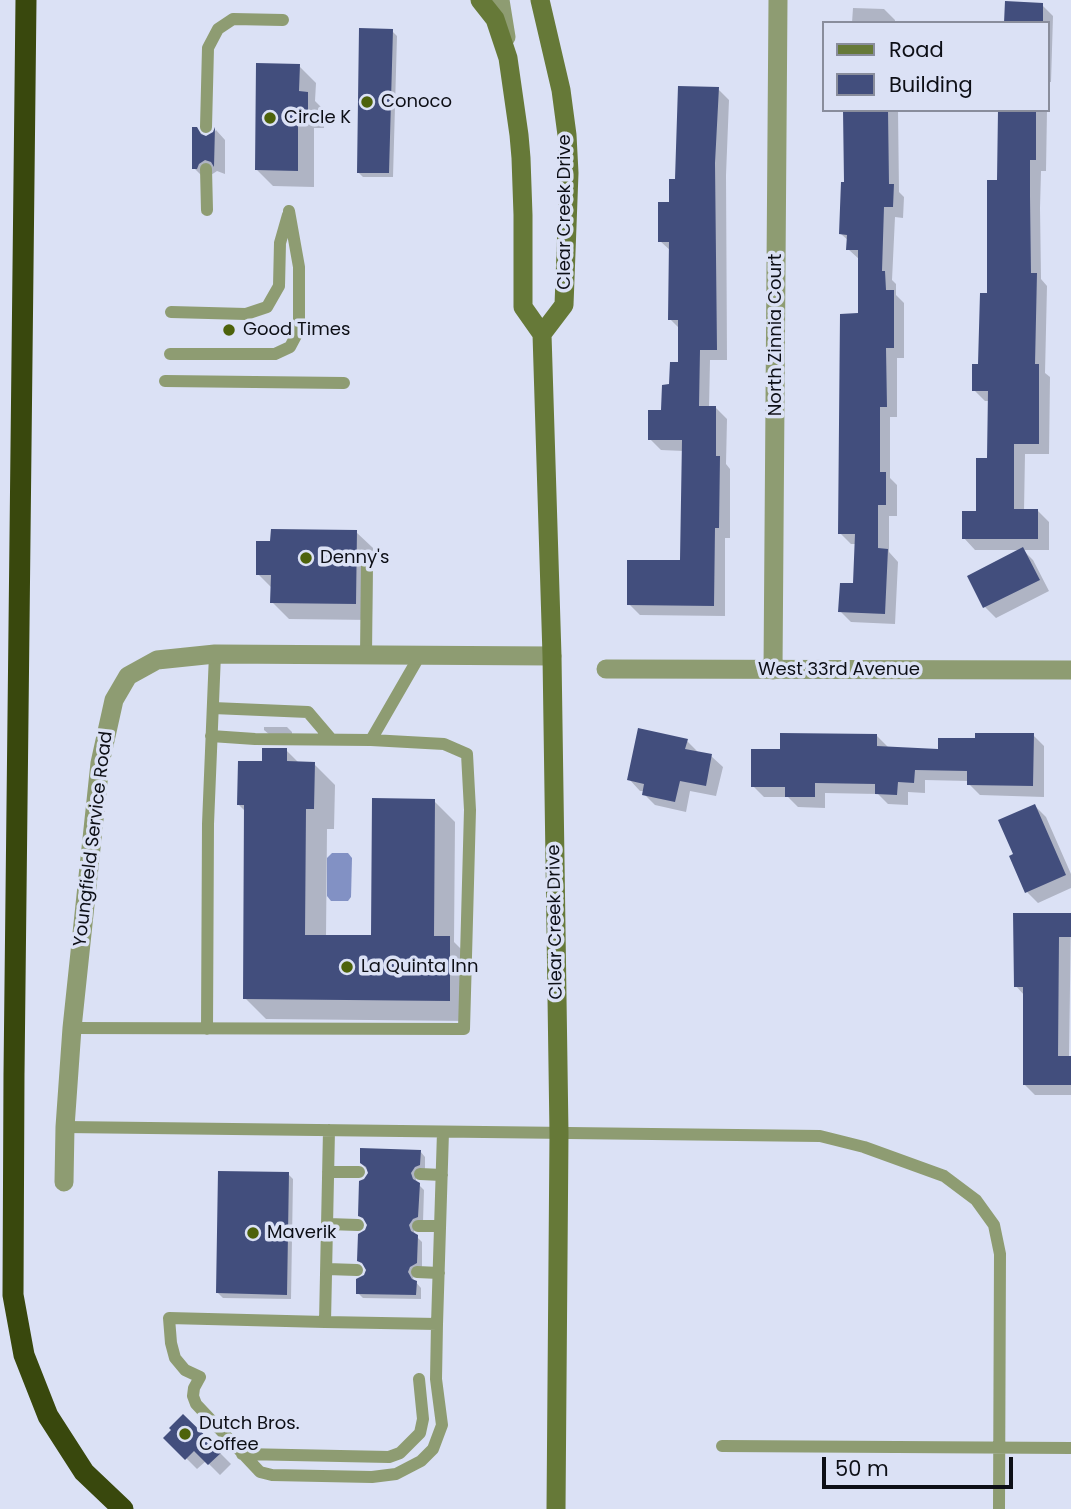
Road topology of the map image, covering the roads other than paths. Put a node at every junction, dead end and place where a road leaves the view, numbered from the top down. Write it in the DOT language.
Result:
graph roads {
  1 [pos="26,0"];
  2 [pos="480,0"];
  3 [pos="500,0"];
  4 [pos="540,0"];
  5 [pos="555,0"];
  6 [pos="778,0"];
  7 [pos="283,20"];
  8 [pos="549,37"];
  9 [pos="508,58"];
  10 [pos="206,127"];
  11 [pos="206,169"];
  12 [pos="207,210"];
  13 [pos="171,312"];
  14 [pos="542,334"];
  15 [pos="170,354"];
  16 [pos="165,382"];
  17 [pos="344,383"];
  18 [pos="367,561"];
  19 [pos="215,654"];
  20 [pos="366,655"];
  21 [pos="420,655"];
  22 [pos="552,656"];
  23 [pos="606,669"];
  24 [pos="773,670"];
  25 [pos="1071,670"];
  26 [pos="212,708"];
  27 [pos="211,736"];
  28 [pos="331,739"];
  29 [pos="372,740"];
  30 [pos="72,1028"];
  31 [pos="207,1029"];
  32 [pos="65,1128"];
  33 [pos="330,1130"];
  34 [pos="443,1132"];
  35 [pos="559,1133"];
  36 [pos="328,1172"];
  37 [pos="359,1172"];
  38 [pos="420,1174"];
  39 [pos="442,1174"];
  40 [pos="64,1182"];
  41 [pos="328,1224"];
  42 [pos="358,1225"];
  43 [pos="418,1226"];
  44 [pos="440,1226"];
  45 [pos="327,1269"];
  46 [pos="357,1270"];
  47 [pos="417,1272"];
  48 [pos="439,1273"];
  49 [pos="326,1322"];
  50 [pos="437,1324"];
  51 [pos="419,1379"];
  52 [pos="722,1446"];
  53 [pos="1000,1447"];
  54 [pos="1071,1448"];
  55 [pos="242,1454"];
  56 [pos="123,1509"];
  57 [pos="556,1509"];
  58 [pos="999,1509"];
  1 -- 56 [label="highway"];
  2 -- 9 [label="main road"];
  3 -- 9 [label="street"];
  4 -- 8 [label="main road, Clear Creek Drive"];
  5 -- 8 [label="main road"];
  6 -- 24 [label="street, North Zinnia Court"];
  7 -- 10 [label="lane"];
  8 -- 14 [label="main road, Clear Creek Drive"];
  9 -- 14 [label="main road"];
  11 -- 12 [label="lane"];
  13 -- 15 [label="lane"];
  14 -- 22 [label="main road, Clear Creek Drive"];
  16 -- 17 [label="lane"];
  18 -- 20 [label="lane"];
  19 -- 20 [label="street, Youngfield Service Road"];
  19 -- 26 [label="lane"];
  19 -- 30 [label="street, Youngfield Service Road"];
  20 -- 21 [label="street, Youngfield Service Road"];
  21 -- 22 [label="street, Youngfield Service Road"];
  21 -- 29 [label="lane"];
  22 -- 35 [label="main road, Clear Creek Drive"];
  23 -- 24 [label="street, West 33rd Avenue"];
  24 -- 25 [label="street, West 33rd Avenue"];
  26 -- 27 [label="lane"];
  26 -- 28 [label="lane"];
  27 -- 28 [label="lane"];
  27 -- 31 [label="lane"];
  28 -- 29 [label="lane"];
  29 -- 31 [label="lane"];
  30 -- 31 [label="lane"];
  30 -- 32 [label="street, Youngfield Service Road"];
  32 -- 33 [label="lane"];
  32 -- 40 [label="street, Youngfield Service Road"];
  33 -- 34 [label="lane"];
  33 -- 36 [label="lane"];
  34 -- 35 [label="lane"];
  34 -- 39 [label="lane"];
  35 -- 53 [label="lane"];
  35 -- 57 [label="main road, Clear Creek Drive"];
  36 -- 37 [label="lane"];
  36 -- 41 [label="lane"];
  38 -- 39 [label="lane"];
  39 -- 44 [label="lane"];
  41 -- 42 [label="lane"];
  41 -- 45 [label="lane"];
  43 -- 44 [label="lane"];
  44 -- 48 [label="lane"];
  45 -- 46 [label="lane"];
  45 -- 49 [label="lane"];
  47 -- 48 [label="lane"];
  48 -- 50 [label="lane"];
  49 -- 50 [label="lane"];
  49 -- 55 [label="lane"];
  50 -- 55 [label="lane"];
  51 -- 55 [label="lane"];
  52 -- 53 [label="lane"];
  53 -- 54 [label="lane"];
  53 -- 58 [label="lane"];
}
